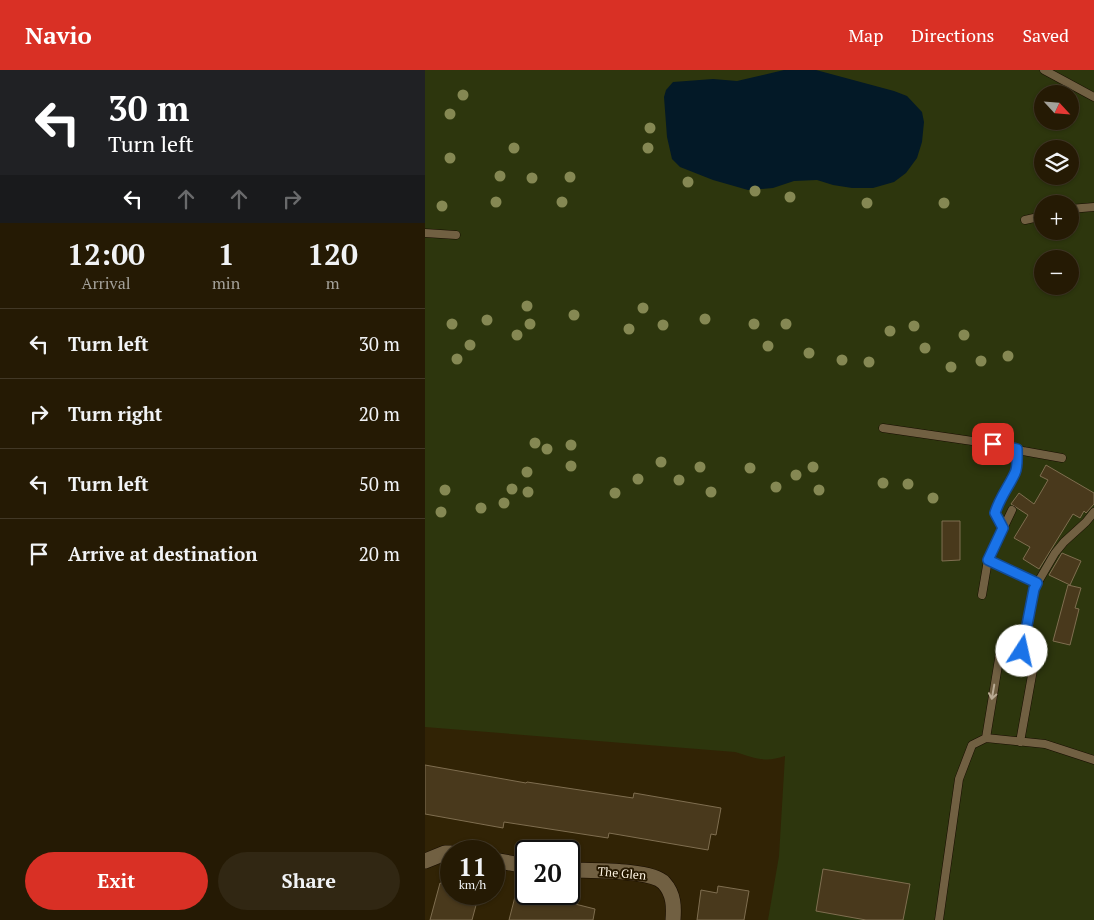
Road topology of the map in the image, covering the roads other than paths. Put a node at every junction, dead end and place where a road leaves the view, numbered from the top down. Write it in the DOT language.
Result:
graph roads {
  1 [pos="1044,70"];
  2 [pos="1094,97"];
  3 [pos="1094,207"];
  4 [pos="1079,209"];
  5 [pos="1034,218"];
  6 [pos="1025,220"];
  7 [pos="425,233"];
  8 [pos="456,235"];
  9 [pos="883,428"];
  10 [pos="1017,449"];
  11 [pos="1062,458"];
  12 [pos="1012,510"];
  13 [pos="1094,512"];
  14 [pos="1003,528"];
  15 [pos="988,560"];
  16 [pos="1037,583"];
  17 [pos="982,595"];
  18 [pos="1022,651"];
  19 [pos="986,738"];
  20 [pos="1020,742"];
  21 [pos="1094,760"];
  22 [pos="440,855"];
  23 [pos="425,861"];
  24 [pos="580,870"];
  25 [pos="673,920"];
  26 [pos="939,920"];
  1 -- 2 [label="lane"];
  3 -- 4 [label="lane"];
  5 -- 6 [label="lane"];
  7 -- 8 [label="lane"];
  9 -- 10 [label="lane"];
  10 -- 11 [label="lane"];
  10 -- 14 [label="lane"];
  12 -- 14 [label="lane"];
  13 -- 16 [label="lane"];
  14 -- 15 [label="lane"];
  15 -- 16 [label="lane"];
  15 -- 17 [label="lane"];
  16 -- 18 [label="lane"];
  18 -- 19 [label="lane, one-way"];
  18 -- 20 [label="lane"];
  19 -- 20 [label="lane"];
  19 -- 26 [label="lane"];
  20 -- 21 [label="lane"];
  22 -- 23 [label="street"];
  24 -- 25 [label="street, The Glen"];
}
